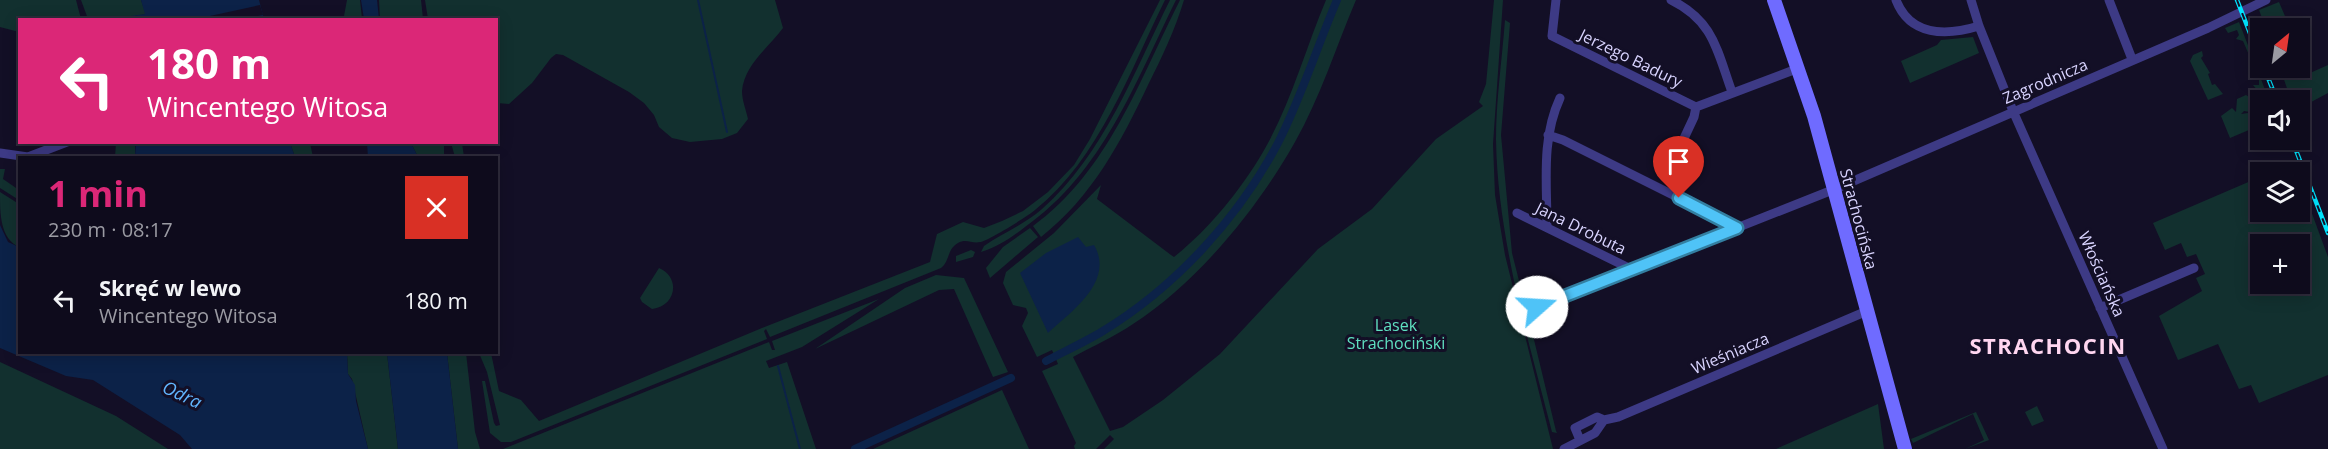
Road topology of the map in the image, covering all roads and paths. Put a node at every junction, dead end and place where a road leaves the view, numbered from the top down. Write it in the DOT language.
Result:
graph roads {
  1 [pos="1556,0"];
  2 [pos="1671,0"];
  3 [pos="1774,0"];
  4 [pos="1896,0"];
  5 [pos="1971,0"];
  6 [pos="2109,0"];
  7 [pos="2266,0"];
  8 [pos="1978,26"];
  9 [pos="2132,59"];
  10 [pos="1799,68"];
  11 [pos="1732,92"];
  12 [pos="1560,98"];
  13 [pos="1696,107"];
  14 [pos="2013,111"];
  15 [pos="1548,135"];
  16 [pos="62,144"];
  17 [pos="1679,149"];
  18 [pos="0,153"];
  19 [pos="21,156"];
  20 [pos="31,156"];
  21 [pos="1835,189"];
  22 [pos="1517,213"];
  23 [pos="1547,227"];
  24 [pos="1737,228"];
  25 [pos="2194,267"];
  26 [pos="1633,270"];
  27 [pos="1537,307"];
  28 [pos="2100,308"];
  29 [pos="1867,312"];
  30 [pos="1604,420"];
  31 [pos="1580,440"];
  32 [pos="1564,449"];
  33 [pos="1905,449"];
  34 [pos="2163,449"];
  1 -- 13 [label="street, Jerzego Badury"];
  2 -- 11 [label="street"];
  3 -- 10 [label="main road, Strachocińska"];
  4 -- 8 [label="street"];
  5 -- 8 [label="street, Włościańska"];
  6 -- 9 [label="street"];
  7 -- 9 [label="street, Zagrodnicza"];
  8 -- 14 [label="street, Włościańska"];
  9 -- 14 [label="street, Zagrodnicza"];
  10 -- 11 [label="street"];
  10 -- 21 [label="main road, Strachocińska"];
  11 -- 13 [label="street"];
  12 -- 15 [label="street"];
  13 -- 17 [label="street"];
  14 -- 21 [label="street, Zagrodnicza"];
  14 -- 28 [label="street, Włościańska"];
  15 -- 23 [label="street"];
  15 -- 24 [label="street"];
  16 -- 20 [label="street"];
  18 -- 19 [label="street"];
  21 -- 24 [label="street, Zagrodnicza"];
  21 -- 29 [label="main road, Strachocińska"];
  22 -- 23 [label="street, Jana Drobuta"];
  23 -- 26 [label="street, Jana Drobuta"];
  24 -- 26 [label="street, Zagrodnicza"];
  25 -- 28 [label="street"];
  26 -- 27 [label="street, Zagrodnicza"];
  28 -- 34 [label="street, Włościańska"];
  29 -- 30 [label="street, Wieśniacza"];
  29 -- 33 [label="main road, Strachocińska"];
  30 -- 31 [label="street, Wieśniacza"];
  30 -- 31 [label="street, Wieśniacza"];
  31 -- 32 [label="street, Wieśniacza"];
}
